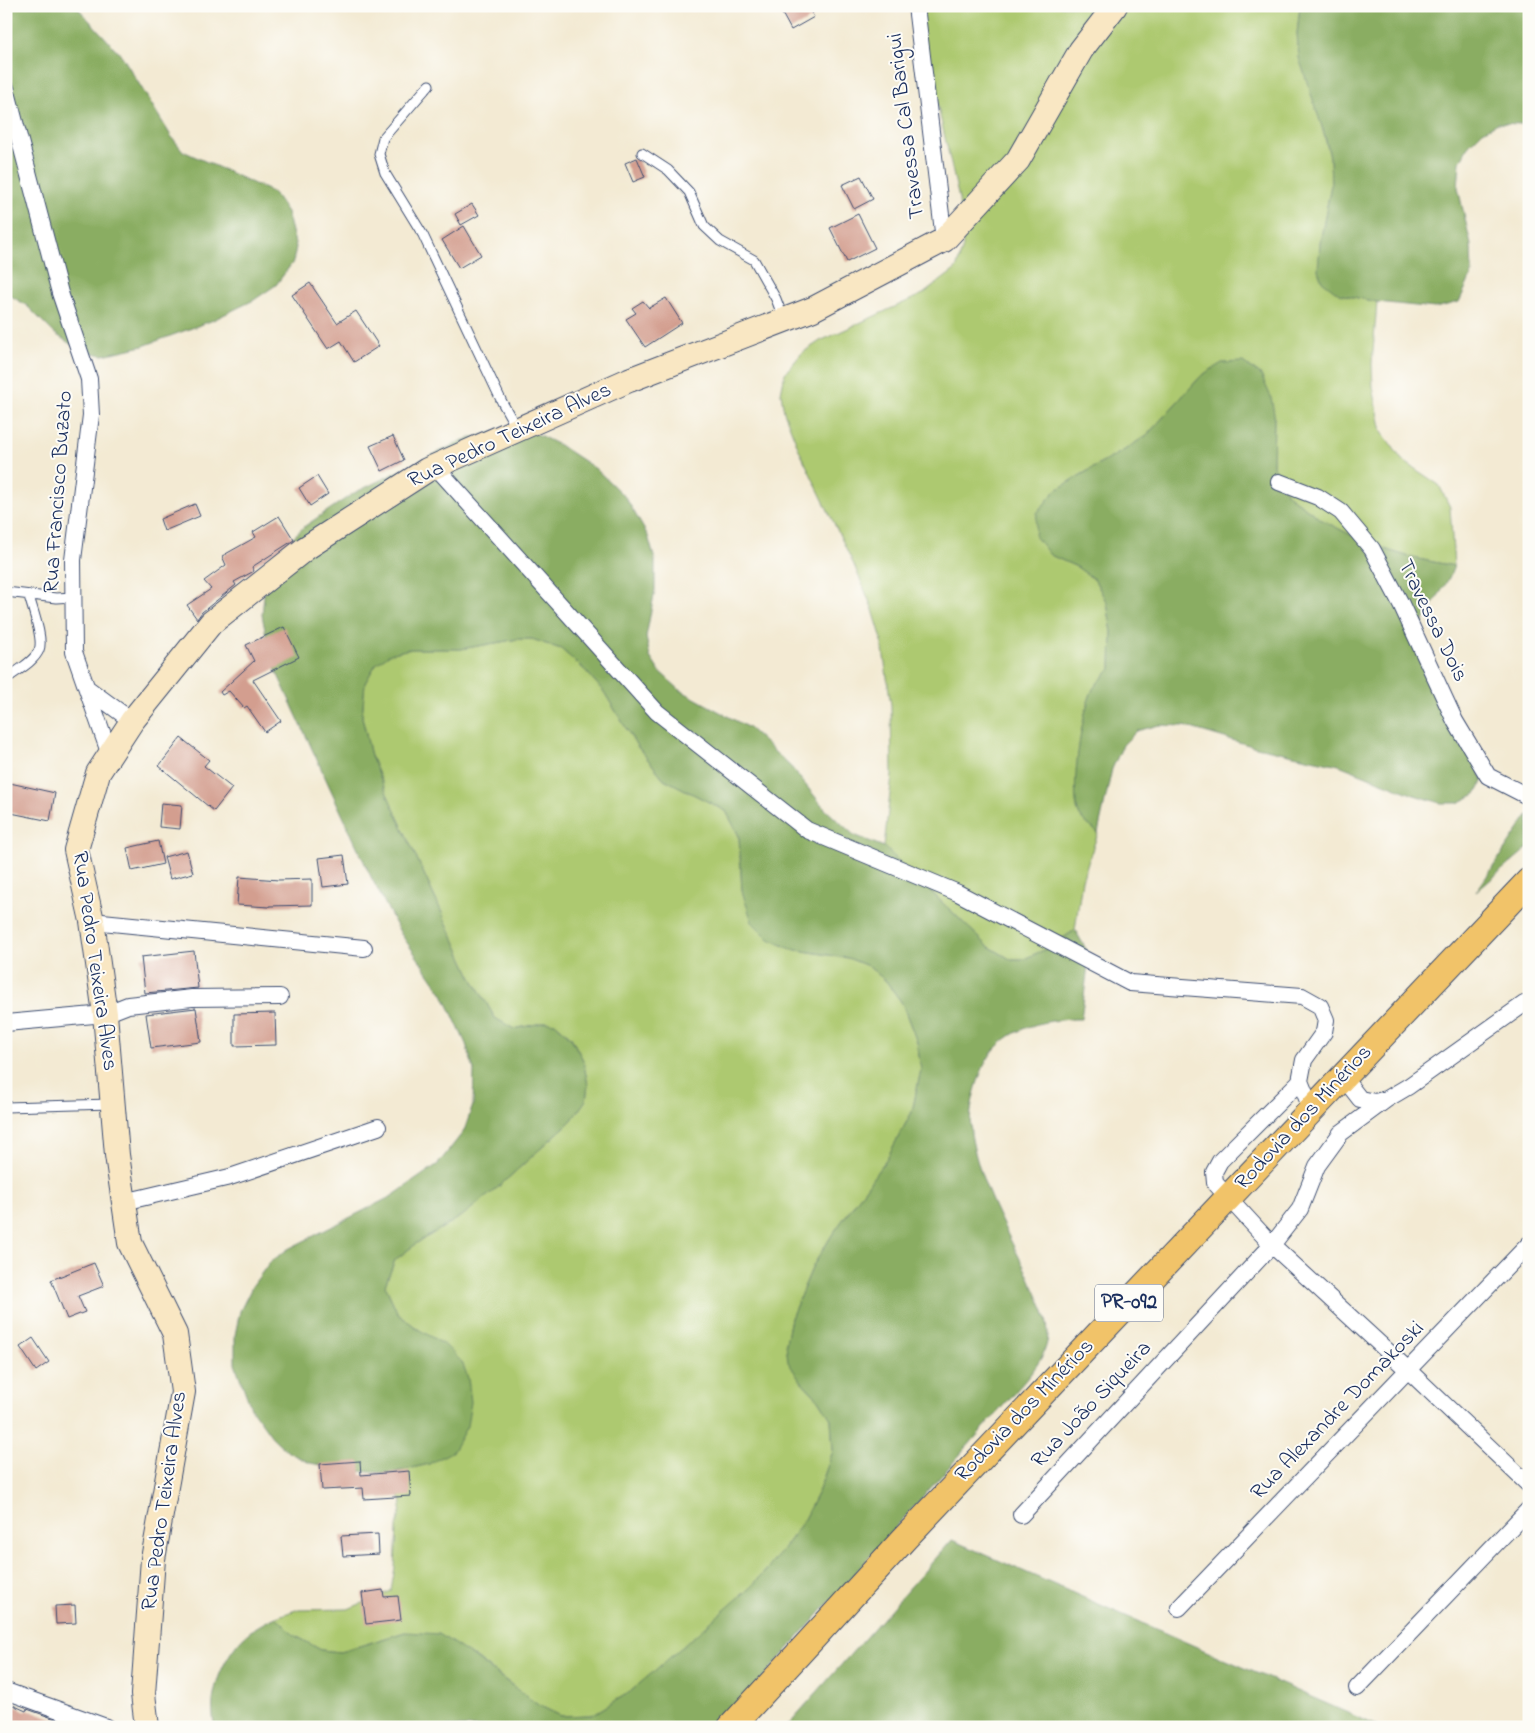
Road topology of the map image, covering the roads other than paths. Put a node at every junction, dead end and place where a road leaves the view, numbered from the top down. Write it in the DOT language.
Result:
graph roads {
  1 [pos="916,6"];
  2 [pos="1115,6"];
  3 [pos="429,86"];
  4 [pos="6,88"];
  5 [pos="642,153"];
  6 [pos="944,240"];
  7 [pos="784,320"];
  8 [pos="517,430"];
  9 [pos="435,466"];
  10 [pos="1279,482"];
  11 [pos="6,592"];
  12 [pos="29,596"];
  13 [pos="73,597"];
  14 [pos="6,679"];
  15 [pos="87,688"];
  16 [pos="132,721"];
  17 [pos="110,755"];
  18 [pos="1529,797"];
  19 [pos="1529,882"];
  20 [pos="92,921"];
  21 [pos="364,948"];
  22 [pos="280,997"];
  23 [pos="1526,1002"];
  24 [pos="105,1014"];
  25 [pos="6,1023"];
  26 [pos="1342,1076"];
  27 [pos="1300,1081"];
  28 [pos="1387,1099"];
  29 [pos="113,1104"];
  30 [pos="6,1107"];
  31 [pos="1312,1111"];
  32 [pos="378,1127"];
  33 [pos="1228,1198"];
  34 [pos="124,1202"];
  35 [pos="1272,1244"];
  36 [pos="1529,1244"];
  37 [pos="1408,1370"];
  38 [pos="1529,1485"];
  39 [pos="1529,1509"];
  40 [pos="1020,1515"];
  41 [pos="1179,1608"];
  42 [pos="1357,1688"];
  43 [pos="6,1691"];
  44 [pos="106,1727"];
  45 [pos="146,1727"];
  46 [pos="731,1727"];
  1 -- 6 [label="street, Travessa Cal Barigui"];
  2 -- 6 [label="street, Rua Pedro Teixeira Alves"];
  3 -- 8 [label="lane"];
  4 -- 13 [label="street, Rua Francisco Buzato"];
  5 -- 7 [label="lane"];
  6 -- 7 [label="street, Rua Pedro Teixeira Alves"];
  7 -- 8 [label="street, Rua Pedro Teixeira Alves"];
  8 -- 9 [label="street, Rua Pedro Teixeira Alves"];
  9 -- 16 [label="street, Rua Pedro Teixeira Alves"];
  9 -- 27 [label="street"];
  10 -- 18 [label="street, Travessa Dois"];
  11 -- 12 [label="lane"];
  12 -- 13 [label="lane"];
  12 -- 14 [label="lane"];
  13 -- 15 [label="street, Rua Francisco Buzato"];
  15 -- 16 [label="street"];
  15 -- 17 [label="street, Rua Francisco Buzato"];
  16 -- 17 [label="street, Rua Pedro Teixeira Alves"];
  17 -- 20 [label="street, Rua Pedro Teixeira Alves"];
  19 -- 26 [label="main road, Rodovia dos Minérios / PR-092"];
  20 -- 21 [label="street"];
  20 -- 24 [label="street, Rua Pedro Teixeira Alves"];
  22 -- 24 [label="street"];
  23 -- 28 [label="street, Rua João Siqueira"];
  24 -- 25 [label="street"];
  24 -- 29 [label="street, Rua Pedro Teixeira Alves"];
  26 -- 28 [label="street, Rua João Siqueira"];
  26 -- 31 [label="main road, Rodovia dos Minérios / PR-092"];
  27 -- 31 [label="street"];
  27 -- 33 [label="street"];
  28 -- 35 [label="street, Rua João Siqueira"];
  29 -- 30 [label="lane"];
  29 -- 34 [label="street, Rua Pedro Teixeira Alves"];
  31 -- 33 [label="main road, Rodovia dos Minérios / PR-092"];
  32 -- 34 [label="street"];
  33 -- 35 [label="street"];
  33 -- 46 [label="main road, Rodovia dos Minérios / PR-092"];
  34 -- 45 [label="street, Rua Pedro Teixeira Alves"];
  35 -- 37 [label="street"];
  35 -- 40 [label="street, Rua João Siqueira"];
  36 -- 37 [label="street, Rua Alexandre Domakoski"];
  37 -- 38 [label="street"];
  37 -- 41 [label="street, Rua Alexandre Domakoski"];
  39 -- 42 [label="street"];
  43 -- 44 [label="street"];
}
